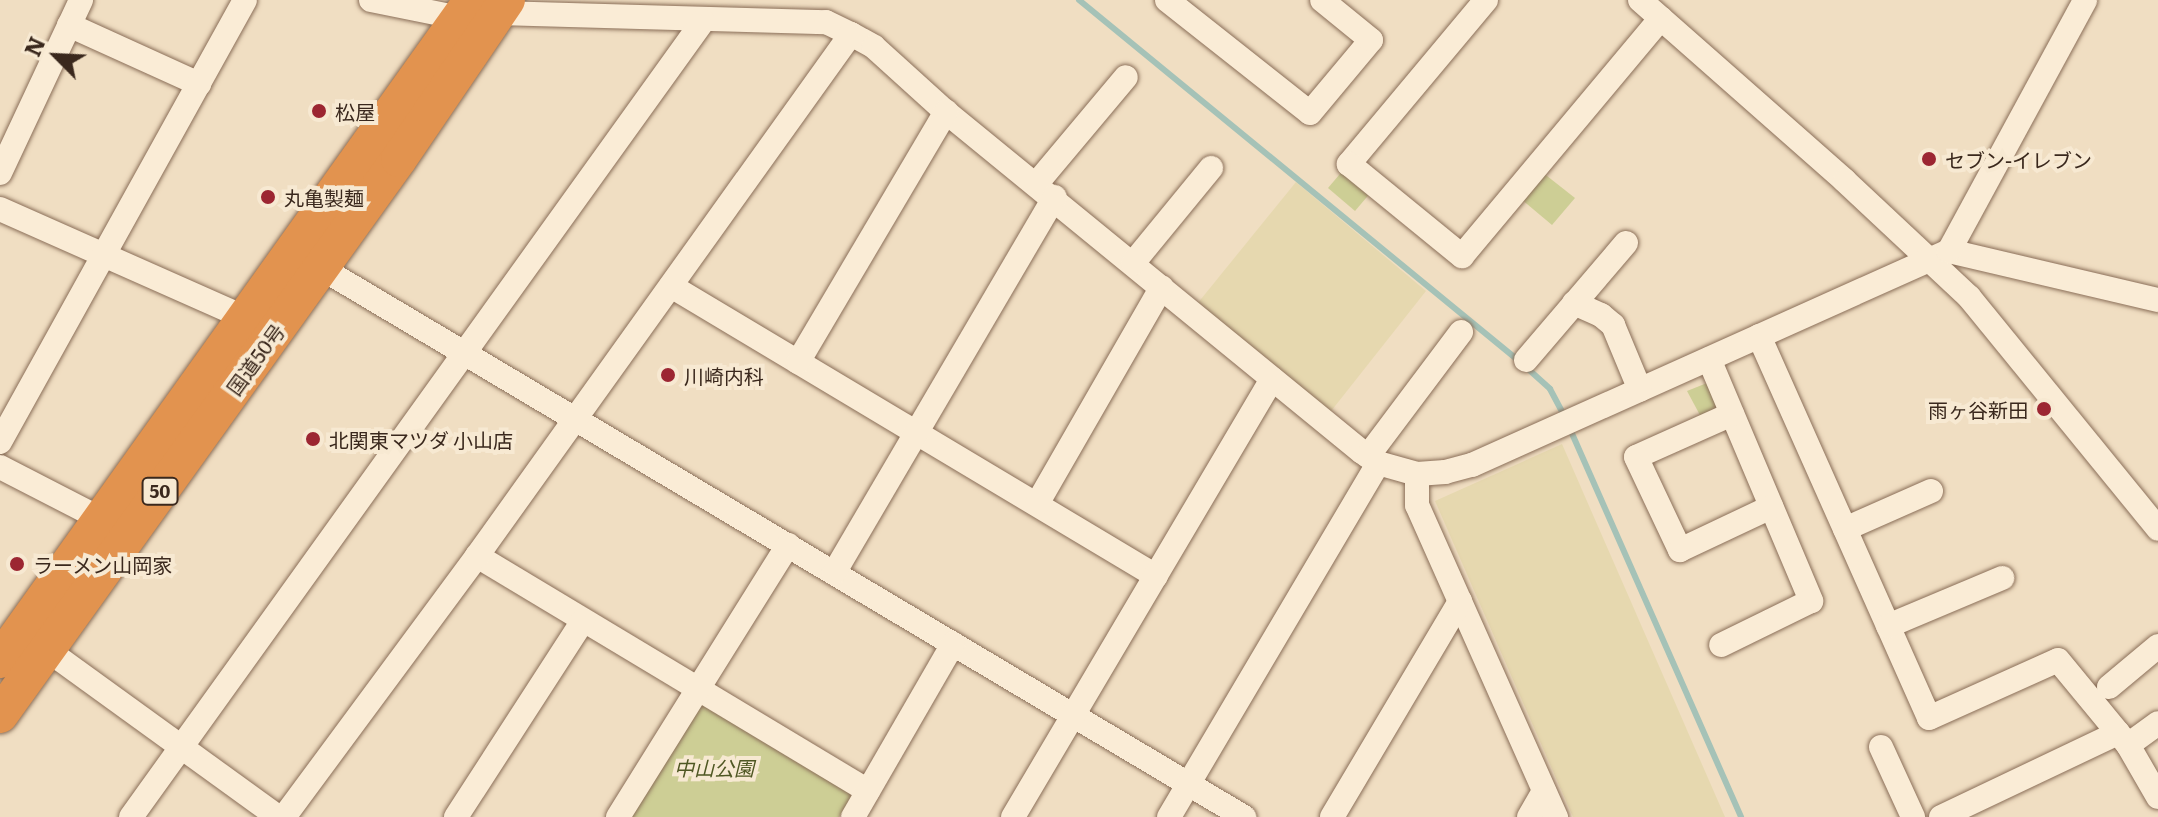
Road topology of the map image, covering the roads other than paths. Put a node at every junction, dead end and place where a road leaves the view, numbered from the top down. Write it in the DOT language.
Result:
graph roads {
  1 [pos="81,0"];
  2 [pos="245,0"];
  3 [pos="371,0"];
  4 [pos="1167,0"];
  5 [pos="1322,0"];
  6 [pos="1486,0"];
  7 [pos="1640,0"];
  8 [pos="2085,0"];
  9 [pos="484,8"];
  10 [pos="1669,15"];
  11 [pos="703,21"];
  12 [pos="69,25"];
  13 [pos="851,34"];
  14 [pos="1126,77"];
  15 [pos="199,84"];
  16 [pos="946,112"];
  17 [pos="1211,168"];
  18 [pos="0,173"];
  19 [pos="1046,190"];
  20 [pos="0,209"];
  21 [pos="1626,243"];
  22 [pos="1939,255"];
  23 [pos="104,257"];
  24 [pos="306,259"];
  25 [pos="1133,263"];
  26 [pos="671,286"];
  27 [pos="1162,287"];
  28 [pos="2158,300"];
  29 [pos="1574,303"];
  30 [pos="244,317"];
  31 [pos="1461,332"];
  32 [pos="1759,336"];
  33 [pos="466,353"];
  34 [pos="1709,359"];
  35 [pos="1526,360"];
  36 [pos="798,362"];
  37 [pos="1272,379"];
  38 [pos="1640,390"];
  39 [pos="1732,414"];
  40 [pos="574,418"];
  41 [pos="916,433"];
  42 [pos="0,442"];
  43 [pos="1373,459"];
  44 [pos="0,467"];
  45 [pos="1417,474"];
  46 [pos="1931,491"];
  47 [pos="2148,499"];
  48 [pos="1037,504"];
  49 [pos="1771,507"];
  50 [pos="101,519"];
  51 [pos="1845,529"];
  52 [pos="2158,529"];
  53 [pos="788,545"];
  54 [pos="477,556"];
  55 [pos="834,573"];
  56 [pos="1156,576"];
  57 [pos="2002,578"];
  58 [pos="1460,601"];
  59 [pos="583,621"];
  60 [pos="1888,626"];
  61 [pos="953,644"];
  62 [pos="1721,645"];
  63 [pos="2158,646"];
  64 [pos="46,649"];
  65 [pos="0,660"];
  66 [pos="697,687"];
  67 [pos="2109,687"];
  68 [pos="0,715"];
  69 [pos="1074,716"];
  70 [pos="2158,723"];
  71 [pos="2123,739"];
  72 [pos="181,747"];
  73 [pos="1881,747"];
  74 [pos="1189,784"];
  75 [pos="868,791"];
  76 [pos="1544,791"];
  77 [pos="2158,797"];
  78 [pos="131,817"];
  79 [pos="278,817"];
  80 [pos="284,817"];
  81 [pos="456,817"];
  82 [pos="618,817"];
  83 [pos="853,817"];
  84 [pos="1013,817"];
  85 [pos="1169,817"];
  86 [pos="1244,817"];
  87 [pos="1332,817"];
  88 [pos="1529,817"];
  89 [pos="1556,817"];
  90 [pos="1913,817"];
  91 [pos="1941,817"];
  1 -- 12 [label="street"];
  2 -- 15 [label="street"];
  3 -- 9 [label="street"];
  4 -- 5 [label="street"];
  6 -- 10 [label="street"];
  7 -- 10 [label="street"];
  8 -- 22 [label="street"];
  9 -- 11 [label="street"];
  9 -- 24 [label="highway, 国道50号 / 50"];
  10 -- 22 [label="street"];
  11 -- 13 [label="street"];
  11 -- 33 [label="street"];
  12 -- 15 [label="street"];
  12 -- 18 [label="street"];
  13 -- 16 [label="street"];
  13 -- 26 [label="street"];
  14 -- 19 [label="street"];
  15 -- 23 [label="street"];
  16 -- 19 [label="street"];
  16 -- 36 [label="street"];
  17 -- 25 [label="street"];
  19 -- 25 [label="street"];
  19 -- 41 [label="street"];
  20 -- 23 [label="street"];
  21 -- 29 [label="street"];
  22 -- 28 [label="street"];
  22 -- 32 [label="street"];
  22 -- 47 [label="street"];
  23 -- 30 [label="street"];
  23 -- 42 [label="street"];
  24 -- 30 [label="highway, 国道50号 / 50"];
  24 -- 33 [label="street"];
  24 -- 64 [label="highway, 国道50号 / 50"];
  25 -- 27 [label="street"];
  26 -- 36 [label="street"];
  26 -- 40 [label="street"];
  27 -- 37 [label="street"];
  27 -- 48 [label="street"];
  29 -- 35 [label="street"];
  29 -- 38 [label="street"];
  30 -- 50 [label="highway, 国道50号 / 50"];
  31 -- 43 [label="street"];
  32 -- 34 [label="street"];
  32 -- 51 [label="street"];
  33 -- 40 [label="street"];
  33 -- 72 [label="street"];
  34 -- 38 [label="street"];
  34 -- 39 [label="street"];
  36 -- 41 [label="street"];
  37 -- 43 [label="street"];
  37 -- 56 [label="street"];
  38 -- 45 [label="street"];
  39 -- 49 [label="street"];
  39 -- 49 [label="street"];
  40 -- 53 [label="street"];
  40 -- 54 [label="street"];
  41 -- 48 [label="street"];
  41 -- 55 [label="street"];
  43 -- 45 [label="street"];
  43 -- 74 [label="street"];
  44 -- 50 [label="street"];
  45 -- 58 [label="street"];
  46 -- 51 [label="street"];
  47 -- 52 [label="street"];
  48 -- 56 [label="street"];
  49 -- 62 [label="street"];
  50 -- 65 [label="highway, 国道50号 / 50"];
  51 -- 60 [label="street"];
  53 -- 55 [label="street"];
  53 -- 66 [label="street"];
  54 -- 59 [label="street"];
  54 -- 80 [label="street"];
  55 -- 61 [label="street"];
  56 -- 69 [label="street"];
  57 -- 60 [label="street"];
  58 -- 76 [label="street"];
  58 -- 87 [label="street"];
  59 -- 66 [label="street"];
  59 -- 81 [label="street"];
  60 -- 71 [label="street"];
  61 -- 69 [label="street"];
  61 -- 75 [label="street"];
  63 -- 67 [label="street"];
  64 -- 68 [label="highway, 国道50号 / 50"];
  64 -- 72 [label="street"];
  66 -- 75 [label="street"];
  66 -- 82 [label="street"];
  69 -- 74 [label="street"];
  69 -- 84 [label="street"];
  70 -- 71 [label="street"];
  71 -- 77 [label="street"];
  71 -- 91 [label="street"];
  72 -- 78 [label="street"];
  72 -- 79 [label="street"];
  73 -- 90 [label="street"];
  74 -- 85 [label="street"];
  74 -- 86 [label="street"];
  75 -- 83 [label="street"];
  76 -- 88 [label="street"];
  76 -- 89 [label="street"];
}
